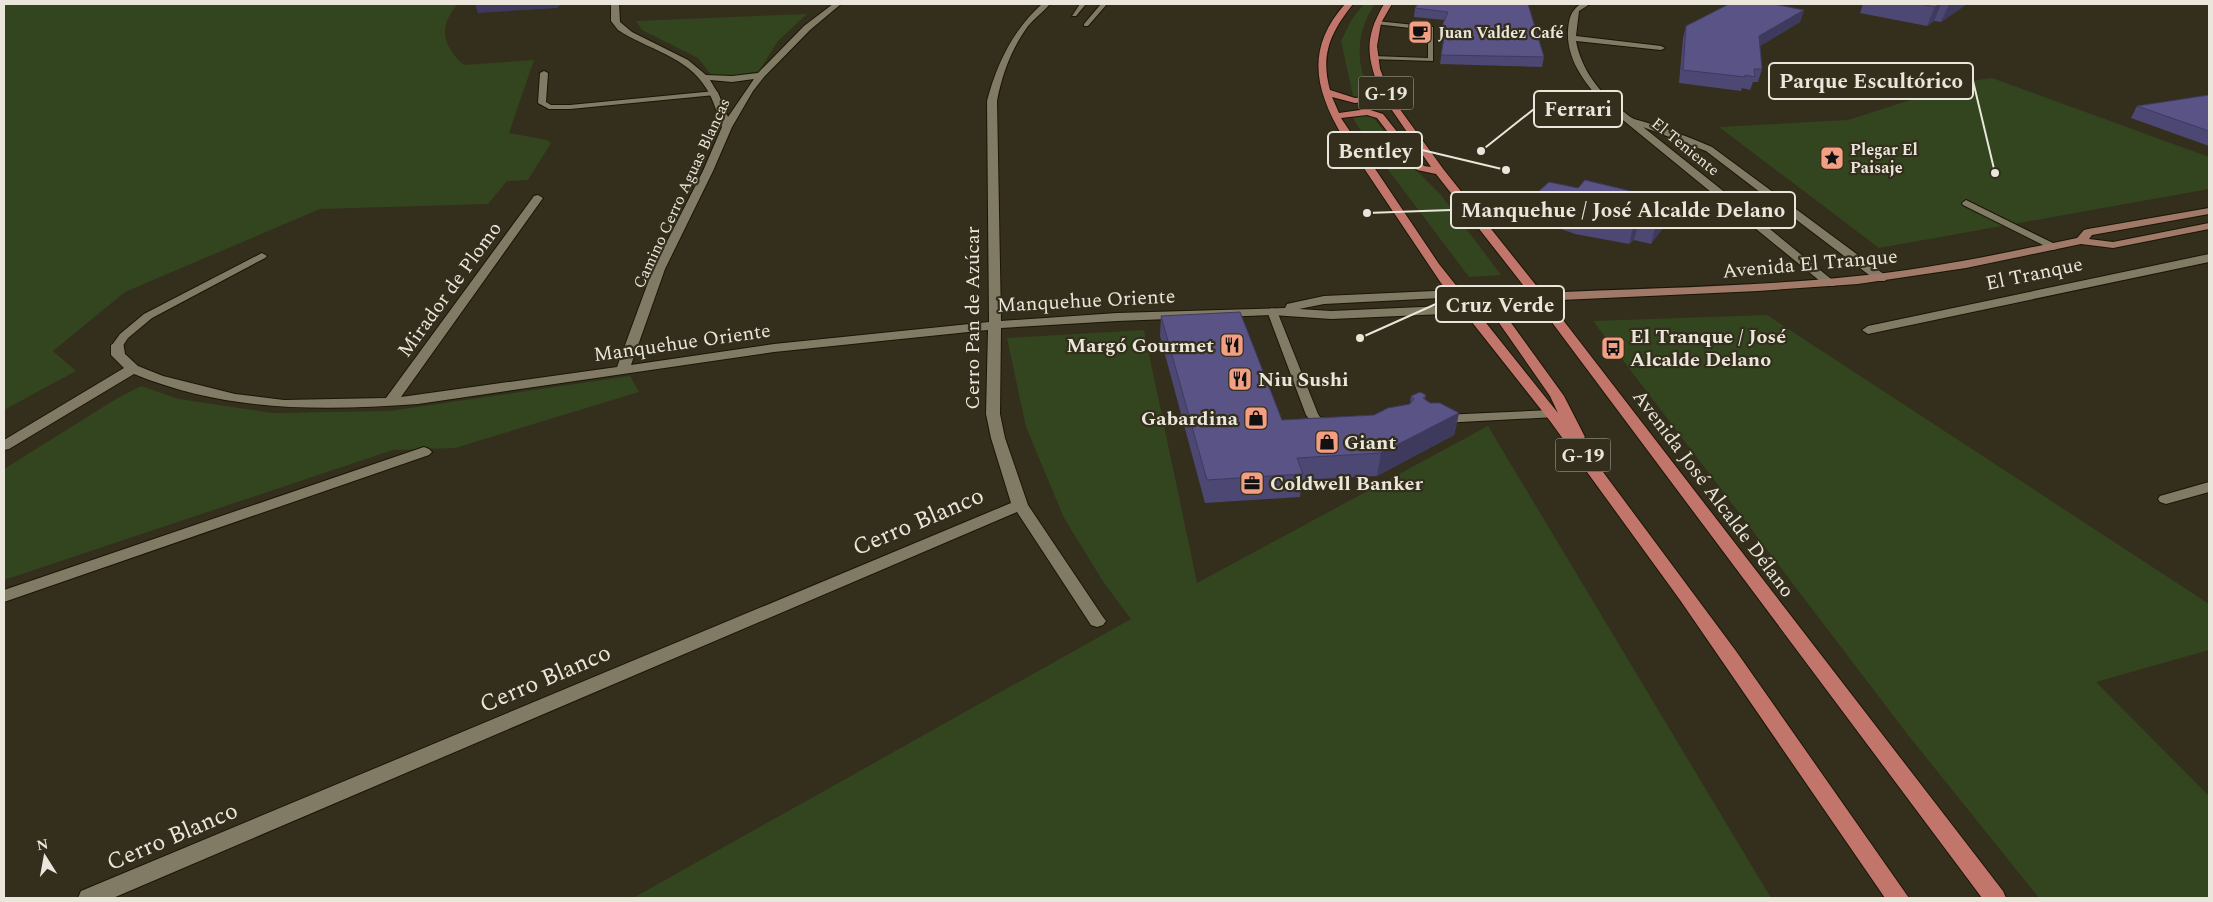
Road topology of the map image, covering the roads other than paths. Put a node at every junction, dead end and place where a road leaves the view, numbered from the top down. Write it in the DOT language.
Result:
graph roads {
  1 [pos="615,4"];
  2 [pos="837,4"];
  3 [pos="1046,4"];
  4 [pos="1084,4"];
  5 [pos="1104,4"];
  6 [pos="1349,4"];
  7 [pos="1388,4"];
  8 [pos="1586,4"];
  9 [pos="1074,15"];
  10 [pos="1377,23"];
  11 [pos="1086,25"];
  12 [pos="1571,38"];
  13 [pos="1662,48"];
  14 [pos="1374,58"];
  15 [pos="544,73"];
  16 [pos="761,75"];
  17 [pos="702,77"];
  18 [pos="1325,91"];
  19 [pos="716,93"];
  20 [pos="1387,97"];
  21 [pos="1335,116"];
  22 [pos="1627,119"];
  23 [pos="727,127"];
  24 [pos="1440,172"];
  25 [pos="538,198"];
  26 [pos="1966,203"];
  27 [pos="2209,211"];
  28 [pos="1795,215"];
  29 [pos="1748,218"];
  30 [pos="2209,226"];
  31 [pos="2081,242"];
  32 [pos="2054,247"];
  33 [pos="262,256"];
  34 [pos="2209,258"];
  35 [pos="1881,278"];
  36 [pos="1830,283"];
  37 [pos="1456,294"];
  38 [pos="1539,297"];
  39 [pos="1467,309"];
  40 [pos="1272,311"];
  41 [pos="995,325"];
  42 [pos="1868,330"];
  43 [pos="118,346"];
  44 [pos="133,369"];
  45 [pos="622,371"];
  46 [pos="390,402"];
  47 [pos="1552,414"];
  48 [pos="1427,419"];
  49 [pos="1342,424"];
  50 [pos="4,446"];
  51 [pos="424,452"];
  52 [pos="1597,474"];
  53 [pos="2209,487"];
  54 [pos="2166,499"];
  55 [pos="1020,504"];
  56 [pos="4,596"];
  57 [pos="1097,621"];
  58 [pos="89,898"];
  59 [pos="1898,898"];
  60 [pos="1995,898"];
  1 -- 17 [label="street"];
  2 -- 16 [label="street, Camino Cerro Aguas Blancas"];
  3 -- 41 [label="street, Cerro Pan de Azúcar"];
  4 -- 9 [label="lane"];
  5 -- 11 [label="lane"];
  6 -- 18 [label="main road, G-19"];
  7 -- 10 [label="main road, Avenida José Alcalde Délano / G-19"];
  8 -- 12 [label="street, El Teniente"];
  10 -- 14 [label="main road, Avenida José Alcalde Délano / G-19"];
  10 -- 14 [label="lane"];
  12 -- 13 [label="street"];
  12 -- 22 [label="street, El Teniente"];
  14 -- 20 [label="main road, Avenida José Alcalde Délano / G-19"];
  15 -- 19 [label="lane"];
  16 -- 17 [label="street"];
  16 -- 23 [label="street, Camino Cerro Aguas Blancas"];
  17 -- 19 [label="street"];
  18 -- 20 [label="main road"];
  18 -- 21 [label="main road, G-19"];
  19 -- 23 [label="street"];
  20 -- 24 [label="main road, Avenida José Alcalde Délano / G-19"];
  21 -- 24 [label="main road"];
  21 -- 37 [label="main road, G-19"];
  22 -- 28 [label="street, El Teniente"];
  22 -- 29 [label="street, El Teniente"];
  23 -- 45 [label="street, Camino Cerro Aguas Blancas"];
  24 -- 38 [label="main road, Avenida José Alcalde Délano / G-19"];
  25 -- 46 [label="street, Mirador de Plomo"];
  26 -- 32 [label="lane"];
  27 -- 31 [label="main road, Avenida El Tranque"];
  28 -- 29 [label="street"];
  28 -- 35 [label="street, El Teniente"];
  29 -- 36 [label="street, El Teniente"];
  30 -- 31 [label="main road, Avenida El Tranque"];
  31 -- 32 [label="main road, Avenida El Tranque"];
  32 -- 35 [label="main road, Avenida El Tranque"];
  33 -- 43 [label="lane"];
  34 -- 42 [label="street, El Tranque"];
  35 -- 36 [label="main road, Avenida El Tranque"];
  36 -- 38 [label="main road, Avenida El Tranque"];
  37 -- 39 [label="main road, G-19"];
  37 -- 40 [label="street, Manquehue Oriente"];
  38 -- 52 [label="main road"];
  38 -- 60 [label="main road, Avenida José Alcalde Délano / G-19"];
  39 -- 40 [label="street, Manquehue Oriente"];
  39 -- 47 [label="main road, G-19"];
  40 -- 41 [label="street, Manquehue Oriente"];
  40 -- 49 [label="lane"];
  41 -- 45 [label="street, Manquehue Oriente"];
  41 -- 55 [label="street, Cerro Pan de Azúcar"];
  43 -- 44 [label="street"];
  44 -- 46 [label="street, Manquehue Oriente"];
  44 -- 50 [label="street"];
  45 -- 46 [label="street, Manquehue Oriente"];
  47 -- 48 [label="lane"];
  47 -- 52 [label="main road, G-19"];
  51 -- 56 [label="street"];
  52 -- 59 [label="main road, G-19"];
  53 -- 54 [label="street"];
  55 -- 57 [label="street, Cerro Pan de Azúcar"];
  55 -- 58 [label="street, Cerro Blanco"];
}
